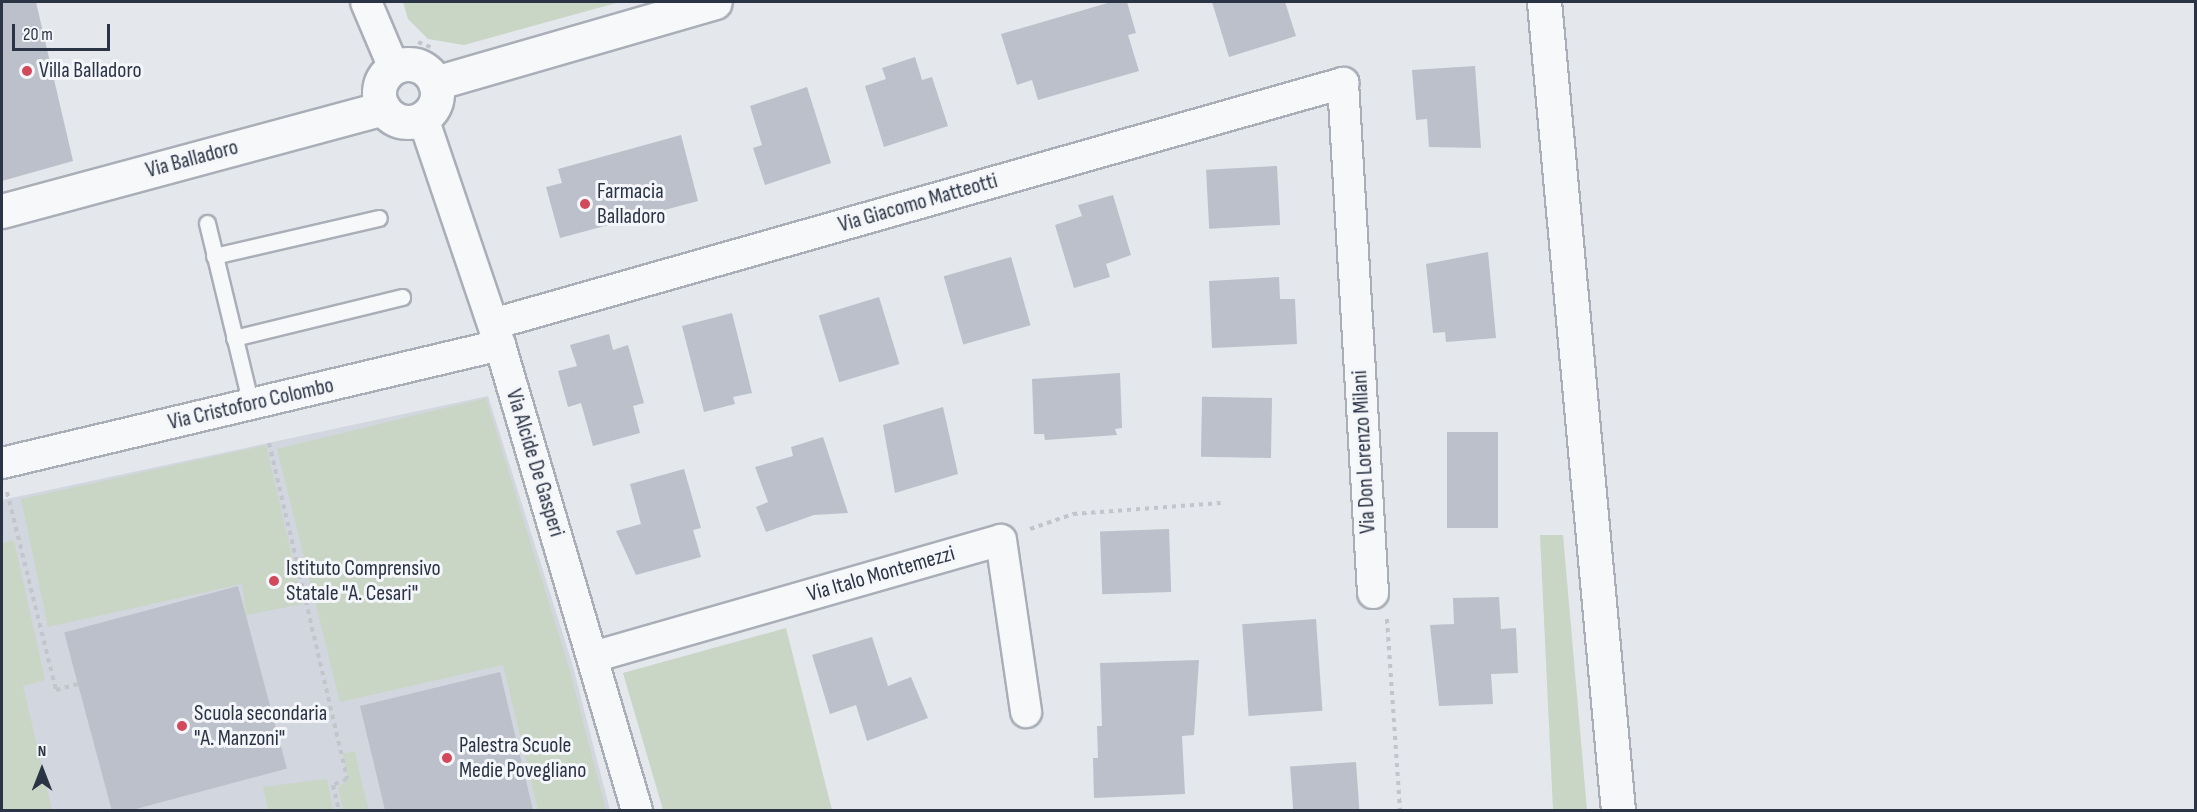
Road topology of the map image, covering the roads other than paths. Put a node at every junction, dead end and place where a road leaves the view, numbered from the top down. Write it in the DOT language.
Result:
graph roads {
  1 [pos="366,2"];
  2 [pos="715,2"];
  3 [pos="1544,2"];
  4 [pos="394,68"];
  5 [pos="435,83"];
  6 [pos="1343,83"];
  7 [pos="383,108"];
  8 [pos="423,118"];
  9 [pos="2,211"];
  10 [pos="379,218"];
  11 [pos="207,223"];
  12 [pos="214,256"];
  13 [pos="402,297"];
  14 [pos="497,335"];
  15 [pos="234,338"];
  16 [pos="251,405"];
  17 [pos="3,471"];
  18 [pos="1373,593"];
  19 [pos="593,657"];
  20 [pos="1026,712"];
  21 [pos="637,810"];
  22 [pos="1618,810"];
  1 -- 4 [label="street"];
  2 -- 5 [label="street"];
  3 -- 22 [label="street"];
  4 -- 5 [label="street"];
  4 -- 7 [label="street"];
  5 -- 8 [label="street"];
  6 -- 14 [label="street, Via Giacomo Matteotti"];
  6 -- 18 [label="street, Via Don Lorenzo Milani"];
  7 -- 8 [label="street"];
  7 -- 9 [label="street, Via Balladoro"];
  8 -- 14 [label="street, Via Alcide De Gasperi"];
  10 -- 12 [label="lane"];
  11 -- 12 [label="lane"];
  12 -- 15 [label="lane"];
  13 -- 15 [label="lane"];
  14 -- 16 [label="street, Via Cristoforo Colombo"];
  14 -- 19 [label="street, Via Alcide De Gasperi"];
  15 -- 16 [label="lane"];
  16 -- 17 [label="street, Via Cristoforo Colombo"];
  19 -- 20 [label="street, Via Italo Montemezzi"];
  19 -- 21 [label="street, Via Alcide De Gasperi"];
}
